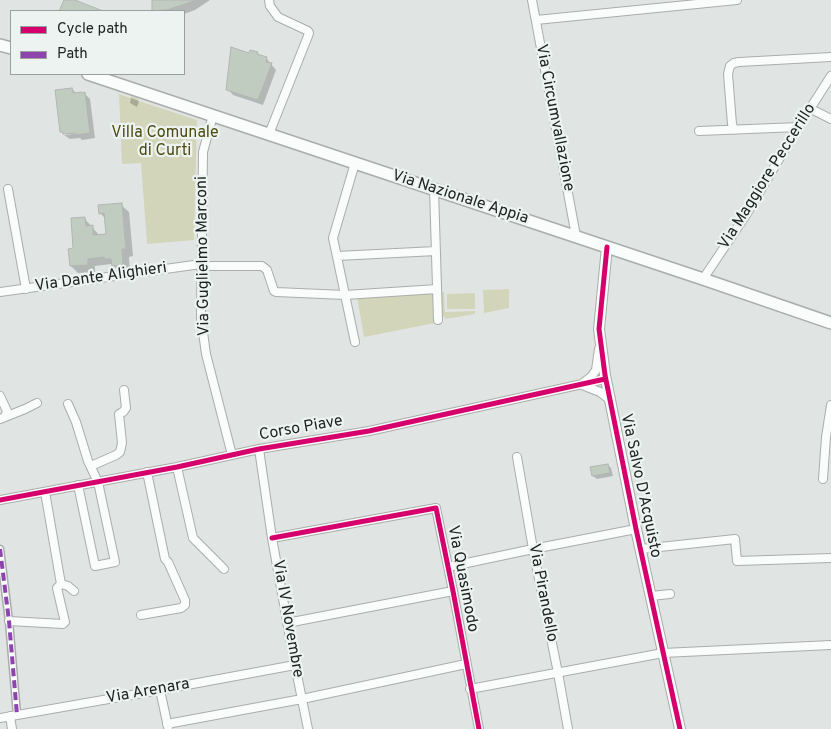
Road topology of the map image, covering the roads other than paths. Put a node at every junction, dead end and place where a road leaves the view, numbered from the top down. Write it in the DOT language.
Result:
graph roads {
  1 [pos="269,0"];
  2 [pos="532,0"];
  3 [pos="737,0"];
  4 [pos="536,20"];
  5 [pos="831,57"];
  6 [pos="91,75"];
  7 [pos="831,77"];
  8 [pos="810,109"];
  9 [pos="212,115"];
  10 [pos="831,119"];
  11 [pos="799,127"];
  12 [pos="734,130"];
  13 [pos="699,131"];
  14 [pos="269,134"];
  15 [pos="355,163"];
  16 [pos="8,189"];
  17 [pos="434,189"];
  18 [pos="576,236"];
  19 [pos="607,247"];
  20 [pos="436,250"];
  21 [pos="337,256"];
  22 [pos="201,265"];
  23 [pos="703,279"];
  24 [pos="26,288"];
  25 [pos="437,289"];
  26 [pos="0,292"];
  27 [pos="345,295"];
  28 [pos="438,320"];
  29 [pos="831,323"];
  30 [pos="600,340"];
  31 [pos="356,342"];
  32 [pos="605,379"];
  33 [pos="580,385"];
  34 [pos="124,390"];
  35 [pos="0,396"];
  36 [pos="609,400"];
  37 [pos="37,403"];
  38 [pos="68,404"];
  39 [pos="831,405"];
  40 [pos="3,418"];
  41 [pos="259,449"];
  42 [pos="232,455"];
  43 [pos="517,457"];
  44 [pos="91,466"];
  45 [pos="177,467"];
  46 [pos="147,472"];
  47 [pos="823,479"];
  48 [pos="98,482"];
  49 [pos="78,485"];
  50 [pos="45,492"];
  51 [pos="0,500"];
  52 [pos="636,529"];
  53 [pos="272,538"];
  54 [pos="0,549"];
  55 [pos="533,549"];
  56 [pos="641,549"];
  57 [pos="831,558"];
  58 [pos="448,567"];
  59 [pos="224,569"];
  60 [pos="61,584"];
  61 [pos="74,591"];
  62 [pos="453,591"];
  63 [pos="670,594"];
  64 [pos="651,596"];
  65 [pos="141,615"];
  66 [pos="9,621"];
  67 [pos="287,623"];
  68 [pos="831,645"];
  69 [pos="663,653"];
  70 [pos="466,664"];
  71 [pos="295,665"];
  72 [pos="558,673"];
  73 [pos="470,689"];
  74 [pos="160,690"];
  75 [pos="302,698"];
  76 [pos="13,716"];
  77 [pos="0,718"];
  78 [pos="168,726"];
  79 [pos="12,729"];
  80 [pos="308,729"];
  81 [pos="479,729"];
  82 [pos="568,729"];
  83 [pos="680,729"];
  1 -- 14 [label="street"];
  2 -- 4 [label="street, Via Circumvallazione"];
  3 -- 4 [label="street"];
  4 -- 18 [label="street, Via Circumvallazione"];
  5 -- 12 [label="street"];
  6 -- 9 [label="main road, Via Nazionale Appia"];
  7 -- 8 [label="street, Via Maggiore Peccerillo"];
  8 -- 10 [label="street"];
  8 -- 11 [label="street, Via Maggiore Peccerillo"];
  9 -- 14 [label="main road, Via Nazionale Appia"];
  9 -- 22 [label="street, Via Guglielmo Marconi"];
  11 -- 12 [label="street"];
  11 -- 23 [label="street, Via Maggiore Peccerillo"];
  12 -- 13 [label="street"];
  14 -- 15 [label="main road, Via Nazionale Appia"];
  15 -- 17 [label="main road, Via Nazionale Appia"];
  15 -- 21 [label="street"];
  16 -- 24 [label="street"];
  17 -- 18 [label="main road, Via Nazionale Appia"];
  17 -- 20 [label="street"];
  18 -- 19 [label="main road, Via Nazionale Appia"];
  19 -- 23 [label="main road, Via Nazionale Appia"];
  19 -- 30 [label="street, Via Salvo D'Acquisto"];
  20 -- 21 [label="street"];
  20 -- 25 [label="street"];
  21 -- 27 [label="street"];
  22 -- 24 [label="street, Via Dante Alighieri"];
  22 -- 27 [label="street, Via Dante Alighieri"];
  22 -- 42 [label="street, Via Guglielmo Marconi"];
  23 -- 29 [label="main road, Via Nazionale Appia"];
  24 -- 26 [label="street, Via Dante Alighieri"];
  25 -- 27 [label="street"];
  25 -- 28 [label="street"];
  27 -- 31 [label="street"];
  30 -- 32 [label="street, Via Salvo D'Acquisto"];
  30 -- 33 [label="street"];
  32 -- 33 [label="street, Corso Piave"];
  32 -- 36 [label="street, Via Salvo D'Acquisto"];
  33 -- 36 [label="street"];
  33 -- 41 [label="street, Corso Piave"];
  34 -- 44 [label="street"];
  35 -- 40 [label="street"];
  36 -- 52 [label="street, Via Salvo D'Acquisto"];
  37 -- 40 [label="street"];
  38 -- 44 [label="street"];
  39 -- 47 [label="street"];
  41 -- 42 [label="street, Corso Piave"];
  41 -- 53 [label="street, Via IV Novembre"];
  42 -- 45 [label="street, Corso Piave"];
  43 -- 55 [label="street, Via Pirandello"];
  44 -- 48 [label="street"];
  45 -- 46 [label="street, Corso Piave"];
  45 -- 59 [label="street"];
  46 -- 48 [label="street, Corso Piave"];
  46 -- 65 [label="street"];
  48 -- 49 [label="street, Corso Piave"];
  48 -- 49 [label="street"];
  49 -- 50 [label="street, Corso Piave"];
  50 -- 51 [label="street, Corso Piave"];
  50 -- 60 [label="street"];
  52 -- 55 [label="street"];
  52 -- 56 [label="street, Via Salvo D'Acquisto"];
  53 -- 58 [label="street, Via Quasimodo"];
  53 -- 67 [label="street, Via IV Novembre"];
  54 -- 66 [label="street"];
  55 -- 58 [label="street"];
  55 -- 72 [label="street, Via Pirandello"];
  56 -- 57 [label="street"];
  56 -- 64 [label="street, Via Salvo D'Acquisto"];
  58 -- 62 [label="street, Via Quasimodo"];
  60 -- 61 [label="street"];
  60 -- 66 [label="street"];
  62 -- 67 [label="street"];
  62 -- 70 [label="street, Via Quasimodo"];
  63 -- 64 [label="street"];
  64 -- 69 [label="street, Via Salvo D'Acquisto"];
  66 -- 76 [label="street"];
  67 -- 71 [label="street, Via IV Novembre"];
  68 -- 69 [label="street"];
  69 -- 72 [label="street"];
  69 -- 83 [label="street, Via Salvo D'Acquisto"];
  70 -- 73 [label="street, Via Quasimodo"];
  70 -- 75 [label="street"];
  71 -- 74 [label="street, Via Arenara"];
  71 -- 75 [label="street, Via IV Novembre"];
  72 -- 73 [label="street"];
  72 -- 82 [label="street, Via Pirandello"];
  73 -- 81 [label="street, Via Quasimodo"];
  74 -- 76 [label="street, Via Arenara"];
  74 -- 78 [label="street"];
  75 -- 78 [label="street"];
  75 -- 80 [label="street, Via IV Novembre"];
  76 -- 77 [label="street, Via Arenara"];
  76 -- 79 [label="street"];
}
